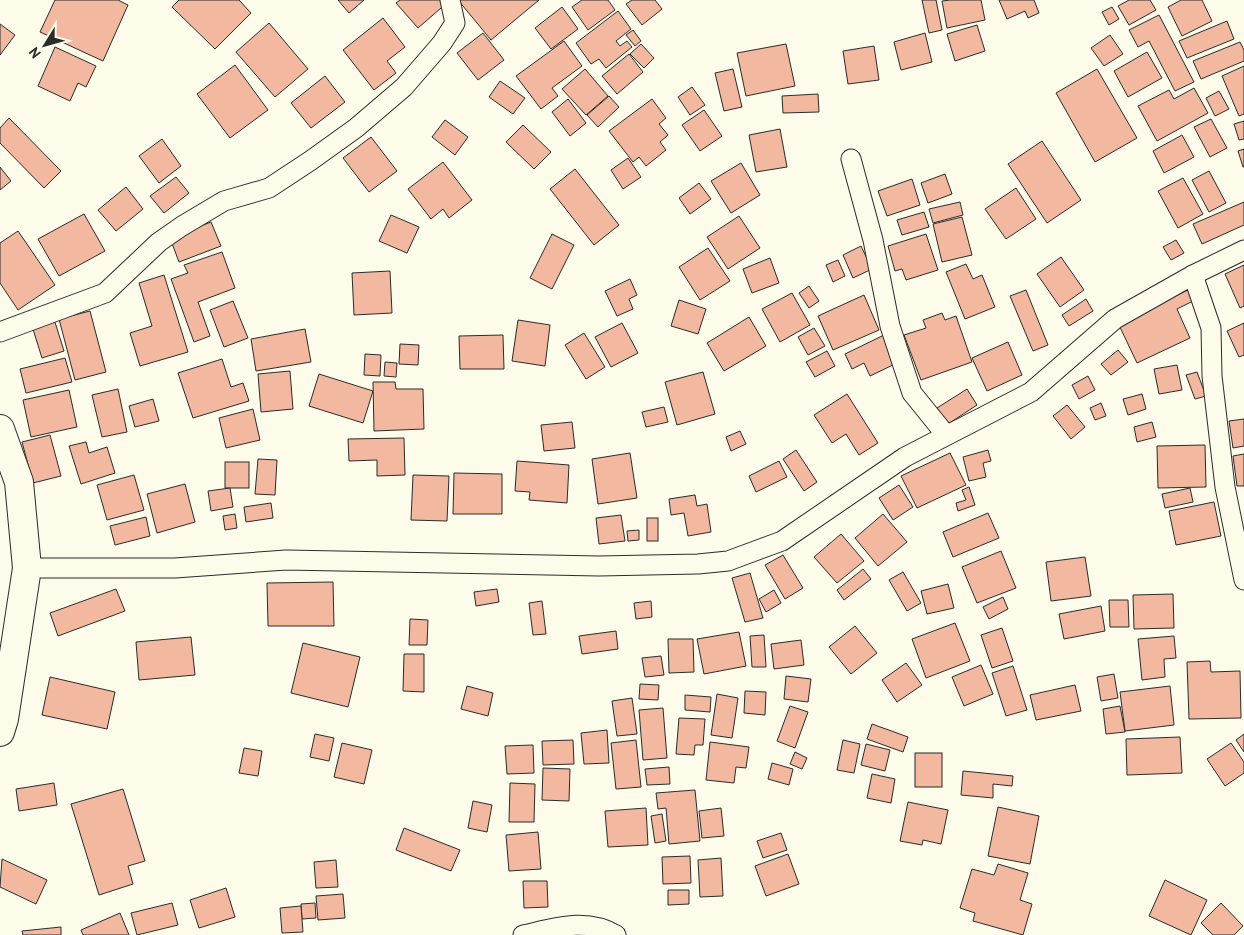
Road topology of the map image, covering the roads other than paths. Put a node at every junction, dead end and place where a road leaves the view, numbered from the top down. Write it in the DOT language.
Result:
graph roads {
  1 [pos="450,0"];
  2 [pos="851,159"];
  3 [pos="1244,250"];
  4 [pos="1193,275"];
  5 [pos="0,332"];
  6 [pos="0,429"];
  7 [pos="946,435"];
  8 [pos="27,568"];
  9 [pos="1244,580"];
  10 [pos="0,732"];
  11 [pos="523,935"];
  12 [pos="616,935"];
  1 -- 5 [label="street"];
  2 -- 7 [label="street"];
  3 -- 4 [label="street"];
  4 -- 7 [label="street"];
  4 -- 9 [label="street"];
  6 -- 8 [label="street"];
  7 -- 8 [label="street"];
  8 -- 10 [label="street"];
  11 -- 12 [label="street"];
}
